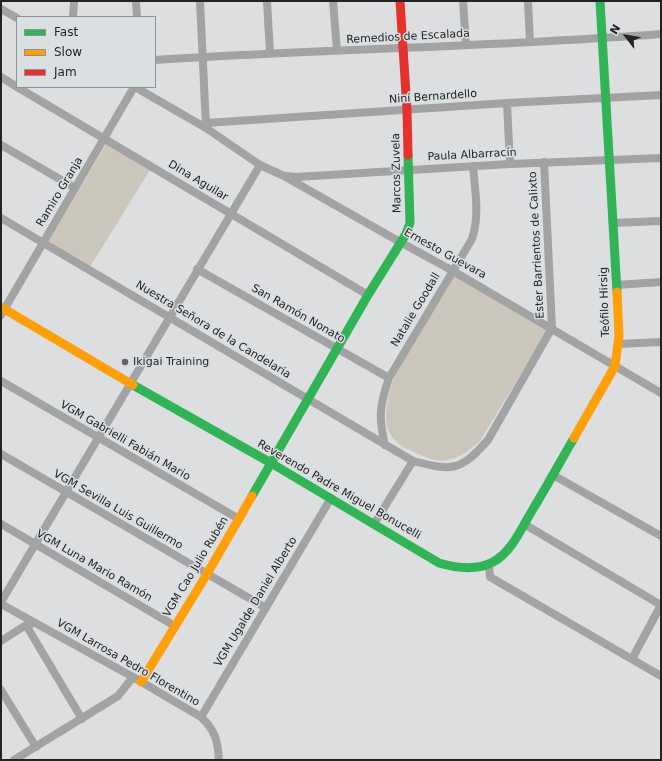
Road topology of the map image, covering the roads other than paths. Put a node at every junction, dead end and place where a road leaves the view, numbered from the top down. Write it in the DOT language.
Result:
graph roads {
  1 [pos="74,1"];
  2 [pos="136,1"];
  3 [pos="200,1"];
  4 [pos="267,1"];
  5 [pos="333,1"];
  6 [pos="400,1"];
  7 [pos="464,1"];
  8 [pos="528,1"];
  9 [pos="600,1"];
  10 [pos="1,9"];
  11 [pos="73,16"];
  12 [pos="137,16"];
  13 [pos="16,17"];
  14 [pos="661,34"];
  15 [pos="602,38"];
  16 [pos="530,42"];
  17 [pos="466,45"];
  18 [pos="402,48"];
  19 [pos="337,51"];
  20 [pos="270,53"];
  21 [pos="202,57"];
  22 [pos="156,60"];
  23 [pos="1,77"];
  24 [pos="16,86"];
  25 [pos="19,88"];
  26 [pos="133,88"];
  27 [pos="136,88"];
  28 [pos="661,95"];
  29 [pos="606,98"];
  30 [pos="507,103"];
  31 [pos="407,110"];
  32 [pos="206,126"];
  33 [pos="105,138"];
  34 [pos="1,145"];
  35 [pos="661,158"];
  36 [pos="609,160"];
  37 [pos="544,162"];
  38 [pos="510,164"];
  39 [pos="260,165"];
  40 [pos="473,166"];
  41 [pos="408,170"];
  42 [pos="284,176"];
  43 [pos="75,188"];
  44 [pos="230,213"];
  45 [pos="1,218"];
  46 [pos="661,221"];
  47 [pos="613,223"];
  48 [pos="43,242"];
  49 [pos="400,242"];
  50 [pos="197,269"];
  51 [pos="453,271"];
  52 [pos="661,282"];
  53 [pos="616,285"];
  54 [pos="368,295"];
  55 [pos="2,310"];
  56 [pos="169,317"];
  57 [pos="552,328"];
  58 [pos="661,342"];
  59 [pos="618,344"];
  60 [pos="337,349"];
  61 [pos="615,366"];
  62 [pos="388,378"];
  63 [pos="1,381"];
  64 [pos="130,383"];
  65 [pos="661,392"];
  66 [pos="307,399"];
  67 [pos="98,438"];
  68 [pos="386,445"];
  69 [pos="1,454"];
  70 [pos="413,461"];
  71 [pos="271,463"];
  72 [pos="553,475"];
  73 [pos="66,492"];
  74 [pos="331,498"];
  75 [pos="239,519"];
  76 [pos="1,524"];
  77 [pos="374,524"];
  78 [pos="524,524"];
  79 [pos="661,536"];
  80 [pos="35,544"];
  81 [pos="489,565"];
  82 [pos="207,574"];
  83 [pos="1,603"];
  84 [pos="661,605"];
  85 [pos="266,608"];
  86 [pos="36,622"];
  87 [pos="26,625"];
  88 [pos="175,626"];
  89 [pos="1,641"];
  90 [pos="632,659"];
  91 [pos="661,676"];
  92 [pos="137,679"];
  93 [pos="1,690"];
  94 [pos="201,717"];
  95 [pos="82,719"];
  96 [pos="36,747"];
  97 [pos="14,760"];
  98 [pos="219,760"];
  1 -- 11 [label="street"];
  2 -- 12 [label="street"];
  3 -- 21 [label="street"];
  4 -- 20 [label="street"];
  5 -- 19 [label="street"];
  6 -- 18 [label="street, Marcos Zuvela"];
  7 -- 17 [label="street"];
  8 -- 16 [label="street"];
  9 -- 15 [label="street, Teófilo Hirsig"];
  10 -- 13 [label="street"];
  14 -- 15 [label="street, Remedios de Escalada"];
  15 -- 16 [label="street, Remedios de Escalada"];
  15 -- 29 [label="street, Teófilo Hirsig"];
  16 -- 17 [label="street, Remedios de Escalada"];
  17 -- 18 [label="street, Remedios de Escalada"];
  18 -- 19 [label="street, Remedios de Escalada"];
  18 -- 31 [label="street, Marcos Zuvela"];
  19 -- 20 [label="street, Remedios de Escalada"];
  20 -- 21 [label="street, Remedios de Escalada"];
  21 -- 22 [label="street, Remedios de Escalada"];
  21 -- 32 [label="street"];
  23 -- 24 [label="street, Dina Aguilar"];
  25 -- 33 [label="street, Dina Aguilar"];
  26 -- 33 [label="street, Ramiro Granja"];
  27 -- 32 [label="street, Ernesto Guevara"];
  28 -- 29 [label="street, Niní Bernardello"];
  29 -- 30 [label="street, Niní Bernardello"];
  29 -- 36 [label="street, Teófilo Hirsig"];
  30 -- 31 [label="street, Niní Bernardello"];
  30 -- 38 [label="street"];
  31 -- 32 [label="street, Niní Bernardello"];
  31 -- 41 [label="street, Marcos Zuvela"];
  32 -- 39 [label="street, Ernesto Guevara"];
  33 -- 43 [label="street, Ramiro Granja"];
  33 -- 44 [label="street, Dina Aguilar"];
  34 -- 43 [label="street"];
  35 -- 36 [label="street, Paula Albarracín"];
  36 -- 37 [label="street, Paula Albarracín"];
  36 -- 47 [label="street, Teófilo Hirsig"];
  37 -- 38 [label="street, Paula Albarracín"];
  37 -- 57 [label="street, Ester Barrientos de Calixto"];
  38 -- 40 [label="street, Paula Albarracín"];
  39 -- 42 [label="street, Ernesto Guevara"];
  39 -- 44 [label="street"];
  40 -- 41 [label="street, Paula Albarracín"];
  40 -- 51 [label="street, Natalie Goodall"];
  41 -- 42 [label="street, Paula Albarracín"];
  41 -- 49 [label="street, Marcos Zuvela"];
  42 -- 49 [label="street, Ernesto Guevara"];
  43 -- 48 [label="street, Ramiro Granja"];
  44 -- 50 [label="street"];
  44 -- 54 [label="street, Dina Aguilar"];
  45 -- 48 [label="street, Nuestra Señora de la Candelaria"];
  46 -- 47 [label="street"];
  47 -- 53 [label="street, Teófilo Hirsig"];
  48 -- 55 [label="street, Ramiro Granja"];
  48 -- 56 [label="street, Nuestra Señora de la Candelaria"];
  49 -- 51 [label="street, Ernesto Guevara"];
  49 -- 54 [label="street, Marcos Zuvela"];
  50 -- 56 [label="street"];
  50 -- 60 [label="street, San Ramón Nonato"];
  51 -- 57 [label="street, Ernesto Guevara"];
  51 -- 62 [label="street, Natalie Goodall"];
  52 -- 53 [label="street"];
  53 -- 59 [label="street, Teófilo Hirsig"];
  54 -- 60 [label="street, Marcos Zuvela"];
  55 -- 64 [label="street, Reverendo Padre Miguel Bonucelli"];
  56 -- 64 [label="street"];
  56 -- 66 [label="street, Nuestra Señora de la Candelaria"];
  57 -- 61 [label="street, Ernesto Guevara"];
  57 -- 70 [label="street, Ester Barrientos de Calixto"];
  58 -- 59 [label="street"];
  59 -- 61 [label="street, Teófilo Hirsig"];
  60 -- 62 [label="street, San Ramón Nonato"];
  60 -- 66 [label="street, Marcos Zuvela"];
  61 -- 65 [label="street, Ernesto Guevara"];
  61 -- 72 [label="street, Teófilo Hirsig"];
  62 -- 68 [label="street, Natalie Goodall"];
  63 -- 67 [label="street, VGM Gabrielli Fabián Mario"];
  64 -- 67 [label="street"];
  64 -- 71 [label="street, Reverendo Padre Miguel Bonucelli"];
  66 -- 68 [label="street, Nuestra Señora de la Candelaria"];
  66 -- 71 [label="street, VGM Cao Julio Rubén"];
  67 -- 73 [label="street"];
  67 -- 75 [label="street, VGM Gabrielli Fabián Mario"];
  68 -- 70 [label="street, Nuestra Señora de la Candelaria"];
  69 -- 73 [label="street, VGM Sevilla Luis Guillermo"];
  70 -- 77 [label="street"];
  71 -- 74 [label="street, Reverendo Padre Miguel Bonucelli"];
  71 -- 75 [label="street, VGM Cao Julio Rubén"];
  72 -- 78 [label="street, Teófilo Hirsig"];
  72 -- 79 [label="street"];
  73 -- 80 [label="street"];
  73 -- 82 [label="street, VGM Sevilla Luis Guillermo"];
  74 -- 77 [label="street, Reverendo Padre Miguel Bonucelli"];
  74 -- 85 [label="street, VGM Ugalde Daniel Alberto"];
  75 -- 82 [label="street, VGM Cao Julio Rubén"];
  76 -- 80 [label="street, VGM Luna Mario Ramón"];
  77 -- 81 [label="street, Reverendo Padre Miguel Bonucelli"];
  78 -- 81 [label="street, Teófilo Hirsig"];
  78 -- 84 [label="street"];
  80 -- 83 [label="street"];
  80 -- 88 [label="street, VGM Luna Mario Ramón"];
  81 -- 90 [label="street"];
  82 -- 85 [label="street, VGM Sevilla Luis Guillermo"];
  82 -- 88 [label="street, VGM Cao Julio Rubén"];
  83 -- 86 [label="street, VGM Larrosa Pedro Florentino"];
  84 -- 90 [label="street"];
  85 -- 94 [label="street, VGM Ugalde Daniel Alberto"];
  86 -- 87 [label="street"];
  86 -- 92 [label="street, VGM Larrosa Pedro Florentino"];
  87 -- 89 [label="street"];
  87 -- 95 [label="street"];
  88 -- 92 [label="street, VGM Cao Julio Rubén"];
  90 -- 91 [label="street"];
  92 -- 94 [label="street, VGM Larrosa Pedro Florentino"];
  92 -- 95 [label="street, VGM Cao Julio Rubén"];
  93 -- 96 [label="street"];
  94 -- 98 [label="street, VGM Larrosa Pedro Florentino"];
  95 -- 96 [label="street, VGM Cao Julio Rubén"];
  96 -- 97 [label="street, VGM Cao Julio Rubén"];
}
